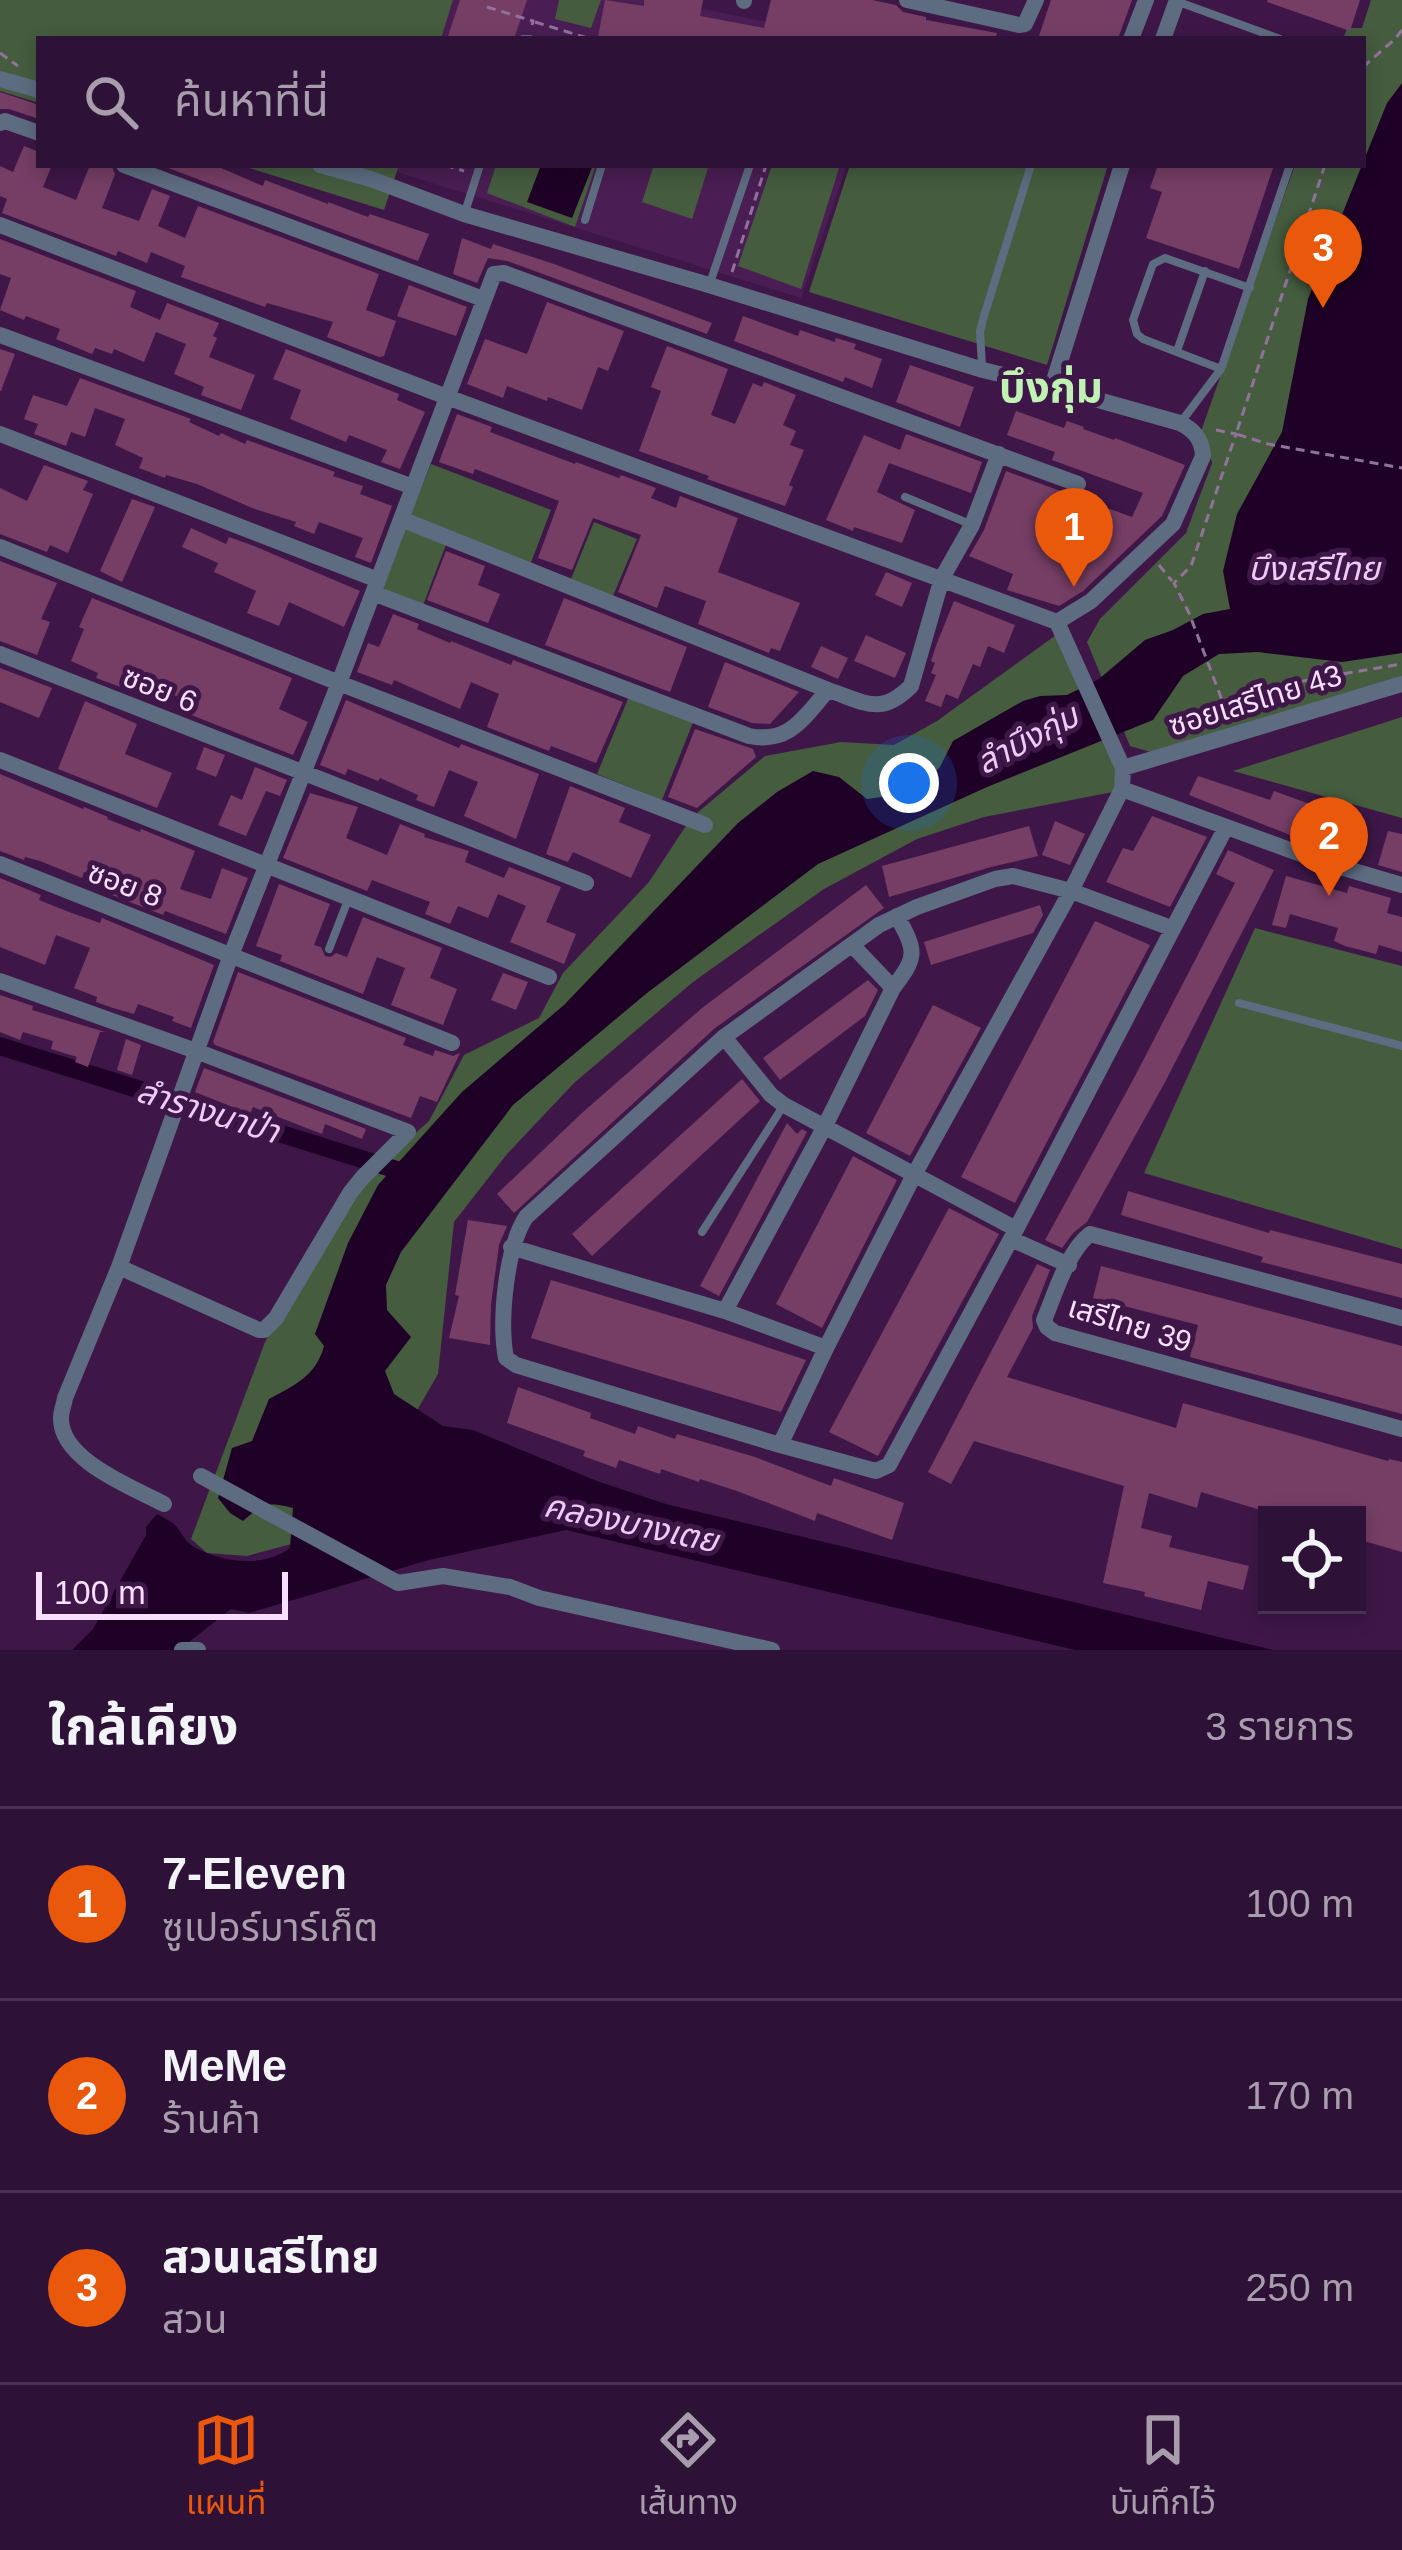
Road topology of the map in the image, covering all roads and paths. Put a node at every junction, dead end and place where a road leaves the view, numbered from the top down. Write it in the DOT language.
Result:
graph roads {
  1 [pos="907,0"];
  2 [pos="1036,0"];
  3 [pos="1146,0"];
  4 [pos="1176,0"];
  5 [pos="936,3"];
  6 [pos="487,7"];
  7 [pos="533,21"];
  8 [pos="1234,24"];
  9 [pos="1402,30"];
  10 [pos="528,36"];
  11 [pos="581,36"];
  12 [pos="1133,36"];
  13 [pos="1164,36"];
  14 [pos="1229,36"];
  15 [pos="1271,36"];
  16 [pos="1366,64"];
  17 [pos="0,80"];
  18 [pos="36,89"];
  19 [pos="0,123"];
  20 [pos="36,132"];
  21 [pos="132,168"];
  22 [pos="331,168"];
  23 [pos="601,168"];
  24 [pos="748,168"];
  25 [pos="765,168"];
  26 [pos="1030,168"];
  27 [pos="1121,168"];
  28 [pos="1289,168"];
  29 [pos="1324,168"];
  30 [pos="479,170"];
  31 [pos="464,214"];
  32 [pos="585,220"];
  33 [pos="0,225"];
  34 [pos="1205,272"];
  35 [pos="718,288"];
  36 [pos="1250,288"];
  37 [pos="483,299"];
  38 [pos="0,335"];
  39 [pos="1177,352"];
  40 [pos="1221,369"];
  41 [pos="983,370"];
  42 [pos="1052,387"];
  43 [pos="447,397"];
  44 [pos="1180,423"];
  45 [pos="1216,430"];
  46 [pos="0,434"];
  47 [pos="1235,434"];
  48 [pos="998,454"];
  49 [pos="1402,468"];
  50 [pos="1078,484"];
  51 [pos="413,487"];
  52 [pos="905,497"];
  53 [pos="401,519"];
  54 [pos="972,525"];
  55 [pos="0,547"];
  56 [pos="1144,551"];
  57 [pos="942,578"];
  58 [pos="1174,583"];
  59 [pos="375,587"];
  60 [pos="1058,622"];
  61 [pos="0,655"];
  62 [pos="1402,664"];
  63 [pos="338,683"];
  64 [pos="1402,684"];
  65 [pos="828,690"];
  66 [pos="1222,700"];
  67 [pos="1219,739"];
  68 [pos="0,760"];
  69 [pos="1123,768"];
  70 [pos="301,774"];
  71 [pos="1122,789"];
  72 [pos="705,826"];
  73 [pos="1225,829"];
  74 [pos="0,864"];
  75 [pos="265,866"];
  76 [pos="586,884"];
  77 [pos="1402,885"];
  78 [pos="1071,891"];
  79 [pos="348,899"];
  80 [pos="898,916"];
  81 [pos="1171,928"];
  82 [pos="853,946"];
  83 [pos="329,950"];
  84 [pos="231,955"];
  85 [pos="549,977"];
  86 [pos="0,981"];
  87 [pos="892,988"];
  88 [pos="1239,1003"];
  89 [pos="724,1037"];
  90 [pos="452,1043"];
  91 [pos="1402,1046"];
  92 [pos="196,1051"];
  93 [pos="784,1105"];
  94 [pos="825,1126"];
  95 [pos="914,1175"];
  96 [pos="702,1232"];
  97 [pos="1013,1234"];
  98 [pos="511,1247"];
  99 [pos="1069,1265"];
  100 [pos="119,1268"];
  101 [pos="725,1311"];
  102 [pos="1402,1318"];
  103 [pos="826,1348"];
  104 [pos="1402,1429"];
  105 [pos="780,1445"];
  106 [pos="205,1478"];
  107 [pos="164,1504"];
  108 [pos="182,1650"];
  109 [pos="198,1650"];
  110 [pos="772,1650"];
  1 -- 5 [label="street"];
  2 -- 5 [label="street"];
  3 -- 12 [label="street"];
  4 -- 8 [label="lane"];
  4 -- 13 [label="street"];
  6 -- 7 [label="path"];
  7 -- 10 [label="path"];
  7 -- 11 [label="path"];
  8 -- 14 [label="lane"];
  8 -- 15 [label="lane"];
  9 -- 16 [label="path"];
  17 -- 18 [label="street"];
  19 -- 20 [label="street"];
  21 -- 37 [label="street"];
  22 -- 31 [label="street"];
  23 -- 32 [label="lane"];
  24 -- 35 [label="lane"];
  25 -- 35 [label="path"];
  26 -- 41 [label="lane"];
  27 -- 42 [label="street"];
  28 -- 36 [label="lane"];
  29 -- 47 [label="path"];
  30 -- 31 [label="lane"];
  31 -- 35 [label="street"];
  33 -- 43 [label="street"];
  34 -- 36 [label="lane"];
  34 -- 39 [label="lane"];
  34 -- 39 [label="lane"];
  35 -- 41 [label="street"];
  36 -- 40 [label="lane"];
  37 -- 43 [label="street"];
  37 -- 48 [label="street"];
  38 -- 51 [label="street"];
  39 -- 40 [label="lane"];
  40 -- 44 [label="lane"];
  41 -- 42 [label="street"];
  42 -- 44 [label="street"];
  43 -- 51 [label="street"];
  43 -- 57 [label="street"];
  44 -- 56 [label="street"];
  45 -- 47 [label="path"];
  46 -- 59 [label="street"];
  47 -- 49 [label="path"];
  47 -- 58 [label="path"];
  48 -- 50 [label="street"];
  48 -- 54 [label="street"];
  51 -- 53 [label="street"];
  52 -- 54 [label="lane"];
  53 -- 59 [label="street"];
  53 -- 65 [label="street"];
  54 -- 57 [label="street"];
  55 -- 63 [label="street"];
  56 -- 58 [label="path"];
  56 -- 60 [label="street"];
  57 -- 60 [label="street"];
  57 -- 65 [label="street"];
  58 -- 66 [label="path"];
  59 -- 63 [label="street"];
  59 -- 65 [label="street"];
  60 -- 69 [label="street"];
  61 -- 70 [label="street, ซอย 6"];
  62 -- 66 [label="path"];
  63 -- 70 [label="street"];
  63 -- 72 [label="street"];
  64 -- 67 [label="street, ซอยเสรีไทย 43"];
  66 -- 67 [label="path"];
  67 -- 69 [label="street, ซอยเสรีไทย 43"];
  68 -- 75 [label="street"];
  69 -- 71 [label="street"];
  70 -- 75 [label="street"];
  70 -- 76 [label="street, ซอย 6"];
  71 -- 73 [label="street"];
  71 -- 78 [label="street"];
  73 -- 77 [label="street"];
  73 -- 81 [label="street"];
  74 -- 84 [label="street, ซอย 8"];
  75 -- 79 [label="street"];
  75 -- 84 [label="street"];
  78 -- 80 [label="street"];
  78 -- 81 [label="street"];
  78 -- 95 [label="street"];
  79 -- 83 [label="lane"];
  79 -- 85 [label="street"];
  80 -- 82 [label="street"];
  80 -- 87 [label="street"];
  81 -- 97 [label="street"];
  82 -- 87 [label="street"];
  82 -- 89 [label="street"];
  84 -- 90 [label="street, ซอย 8"];
  84 -- 92 [label="street"];
  86 -- 92 [label="street"];
  87 -- 94 [label="street"];
  88 -- 91 [label="lane"];
  89 -- 93 [label="street"];
  89 -- 98 [label="street"];
  92 -- 100 [label="street"];
  92 -- 100 [label="street"];
  93 -- 94 [label="street"];
  93 -- 96 [label="lane"];
  94 -- 95 [label="street"];
  94 -- 101 [label="street"];
  95 -- 97 [label="street"];
  95 -- 103 [label="street"];
  97 -- 99 [label="street"];
  97 -- 105 [label="street"];
  98 -- 101 [label="street"];
  98 -- 105 [label="street"];
  99 -- 102 [label="street, เสรีไทย 39"];
  99 -- 104 [label="street, เสรีไทย 39"];
  100 -- 107 [label="street"];
  101 -- 103 [label="street"];
  103 -- 105 [label="street"];
  106 -- 110 [label="street"];
  108 -- 109 [label="street"];
}
